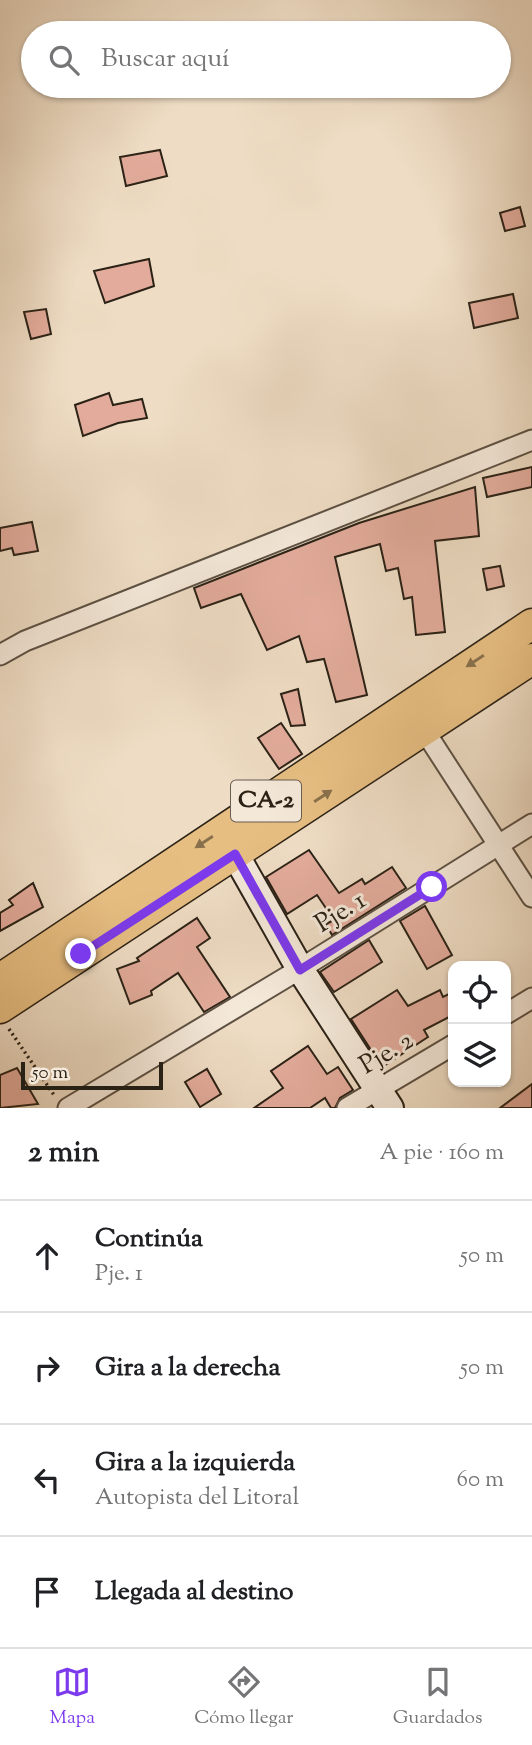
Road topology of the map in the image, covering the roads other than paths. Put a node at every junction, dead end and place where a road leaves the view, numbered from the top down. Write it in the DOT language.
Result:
graph roads {
  1 [pos="532,440"];
  2 [pos="532,624"];
  3 [pos="0,655"];
  4 [pos="532,659"];
  5 [pos="425,730"];
  6 [pos="532,824"];
  7 [pos="498,845"];
  8 [pos="235,854"];
  9 [pos="532,897"];
  10 [pos="300,970"];
  11 [pos="0,979"];
  12 [pos="532,998"];
  13 [pos="511,1011"];
  14 [pos="2,1015"];
  15 [pos="448,1049"];
  16 [pos="384,1099"];
  17 [pos="62,1102"];
  18 [pos="347,1108"];
  1 -- 3 [label="street"];
  2 -- 11 [label="main road, CA-2, one-way"];
  4 -- 5 [label="main road, CA-2"];
  5 -- 7 [label="street"];
  8 -- 5 [label="main road, CA-2, one-way"];
  6 -- 7 [label="street, Pje. 1"];
  7 -- 9 [label="street"];
  7 -- 10 [label="street, Pje. 1"];
  8 -- 10 [label="street"];
  8 -- 14 [label="main road, CA-2"];
  10 -- 16 [label="street"];
  10 -- 17 [label="street, Pje. 1"];
  12 -- 13 [label="street"];
  15 -- 16 [label="street, Pje. 2"];
  16 -- 18 [label="street, Pje. 2"];
}
